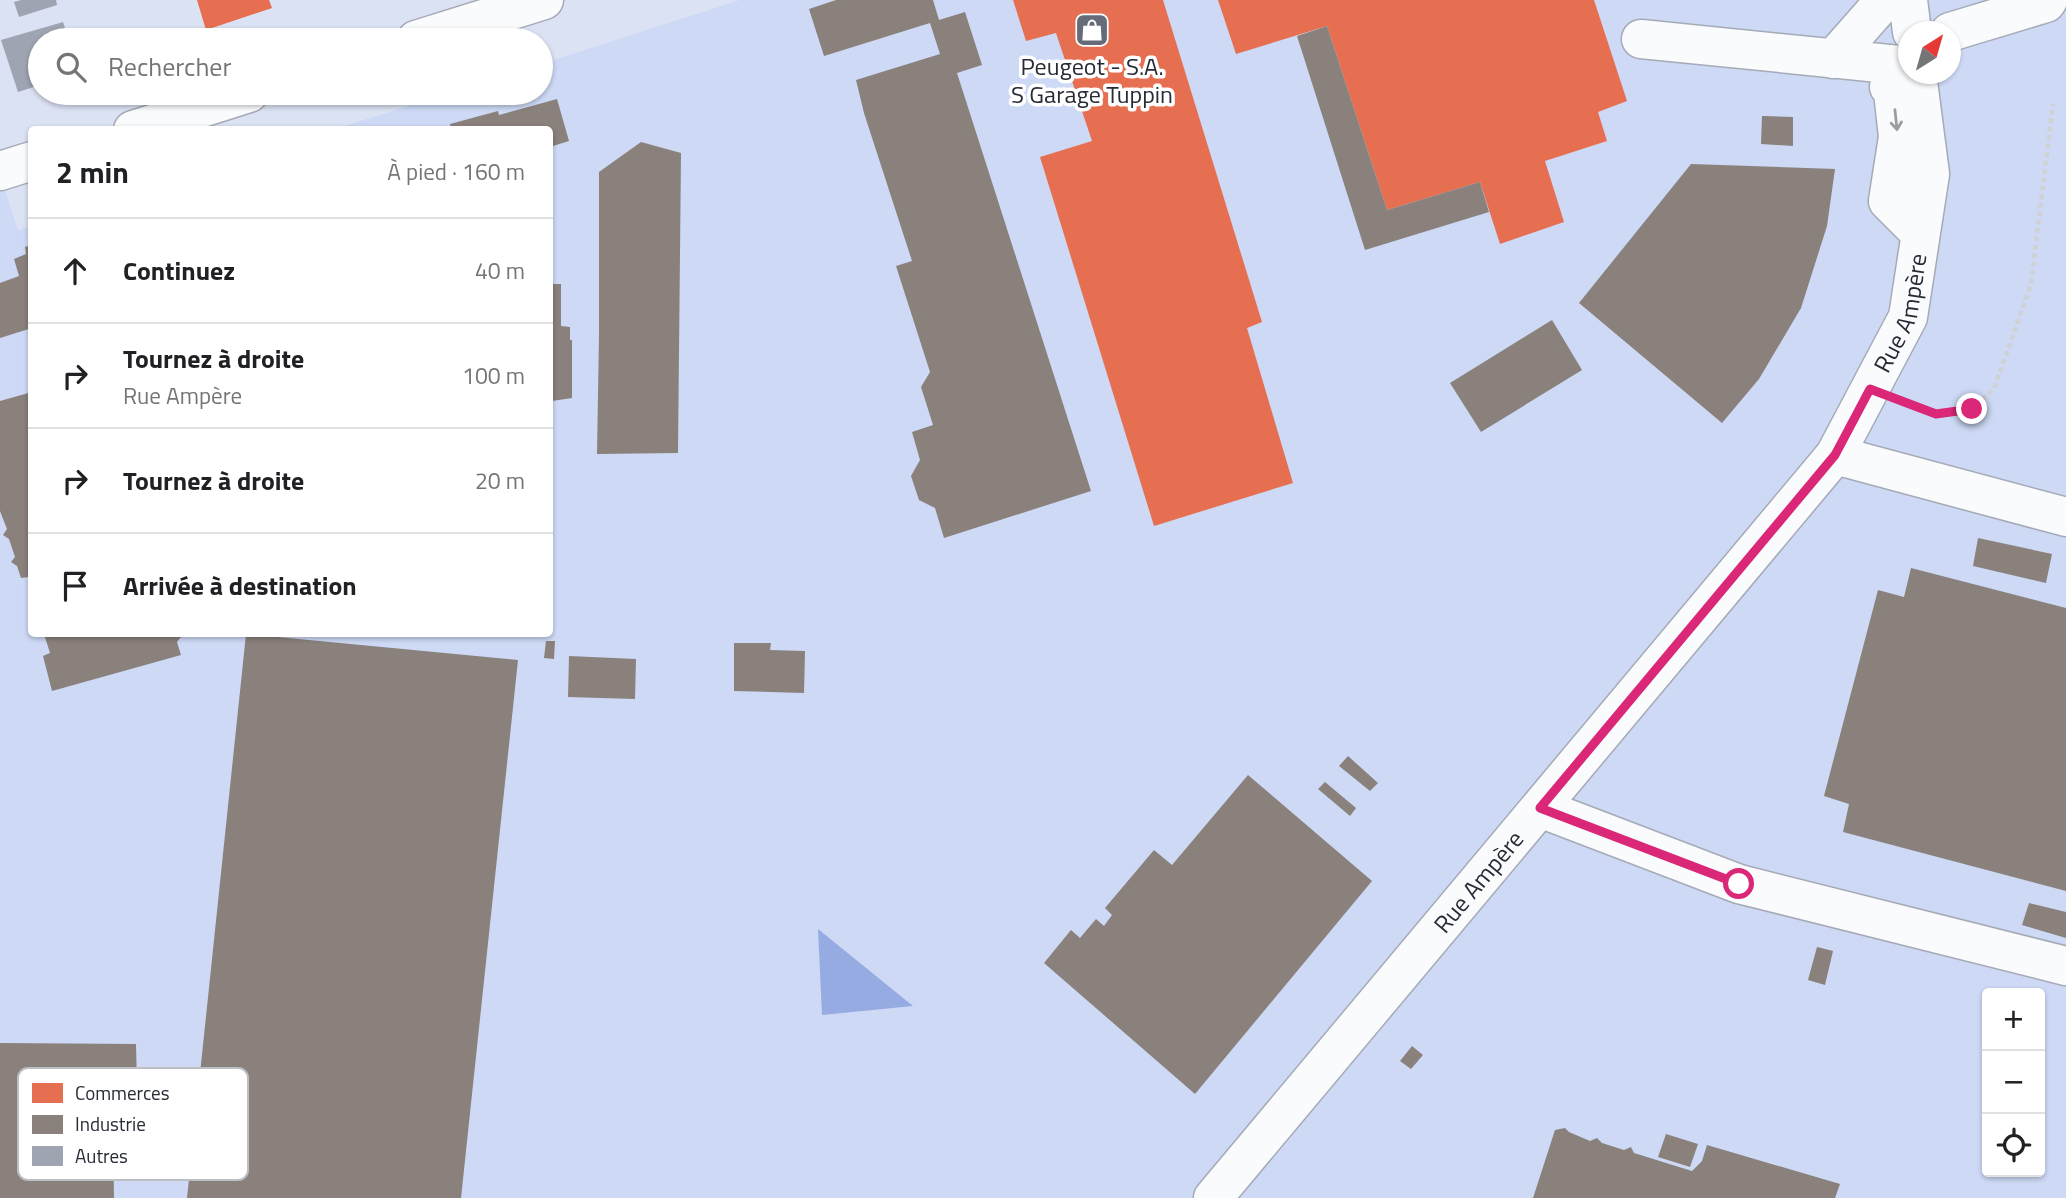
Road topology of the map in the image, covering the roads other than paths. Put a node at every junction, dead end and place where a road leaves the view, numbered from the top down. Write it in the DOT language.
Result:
graph roads {
  1 [pos="544,0"];
  2 [pos="1885,0"];
  3 [pos="1908,0"];
  4 [pos="2048,0"];
  5 [pos="1911,21"];
  6 [pos="454,28"];
  7 [pos="1961,29"];
  8 [pos="1641,39"];
  9 [pos="1850,60"];
  10 [pos="1898,65"];
  11 [pos="1918,84"];
  12 [pos="211,105"];
  13 [pos="145,126"];
  14 [pos="28,162"];
  15 [pos="0,171"];
  16 [pos="1920,233"];
  17 [pos="1835,455"];
  18 [pos="2066,517"];
  19 [pos="1540,808"];
  20 [pos="2066,965"];
  21 [pos="1213,1198"];
  1 -- 6 [label="street"];
  2 -- 9 [label="street"];
  3 -- 5 [label="street"];
  4 -- 7 [label="street"];
  8 -- 9 [label="street"];
  9 -- 10 [label="street"];
  9 -- 16 [label="street, one-way"];
  11 -- 16 [label="street, Rue Ampère"];
  12 -- 13 [label="street"];
  14 -- 15 [label="street"];
  16 -- 17 [label="street, Rue Ampère"];
  17 -- 18 [label="street"];
  17 -- 19 [label="street, Rue Ampère"];
  19 -- 20 [label="street"];
  19 -- 21 [label="street, Rue Ampère"];
}
